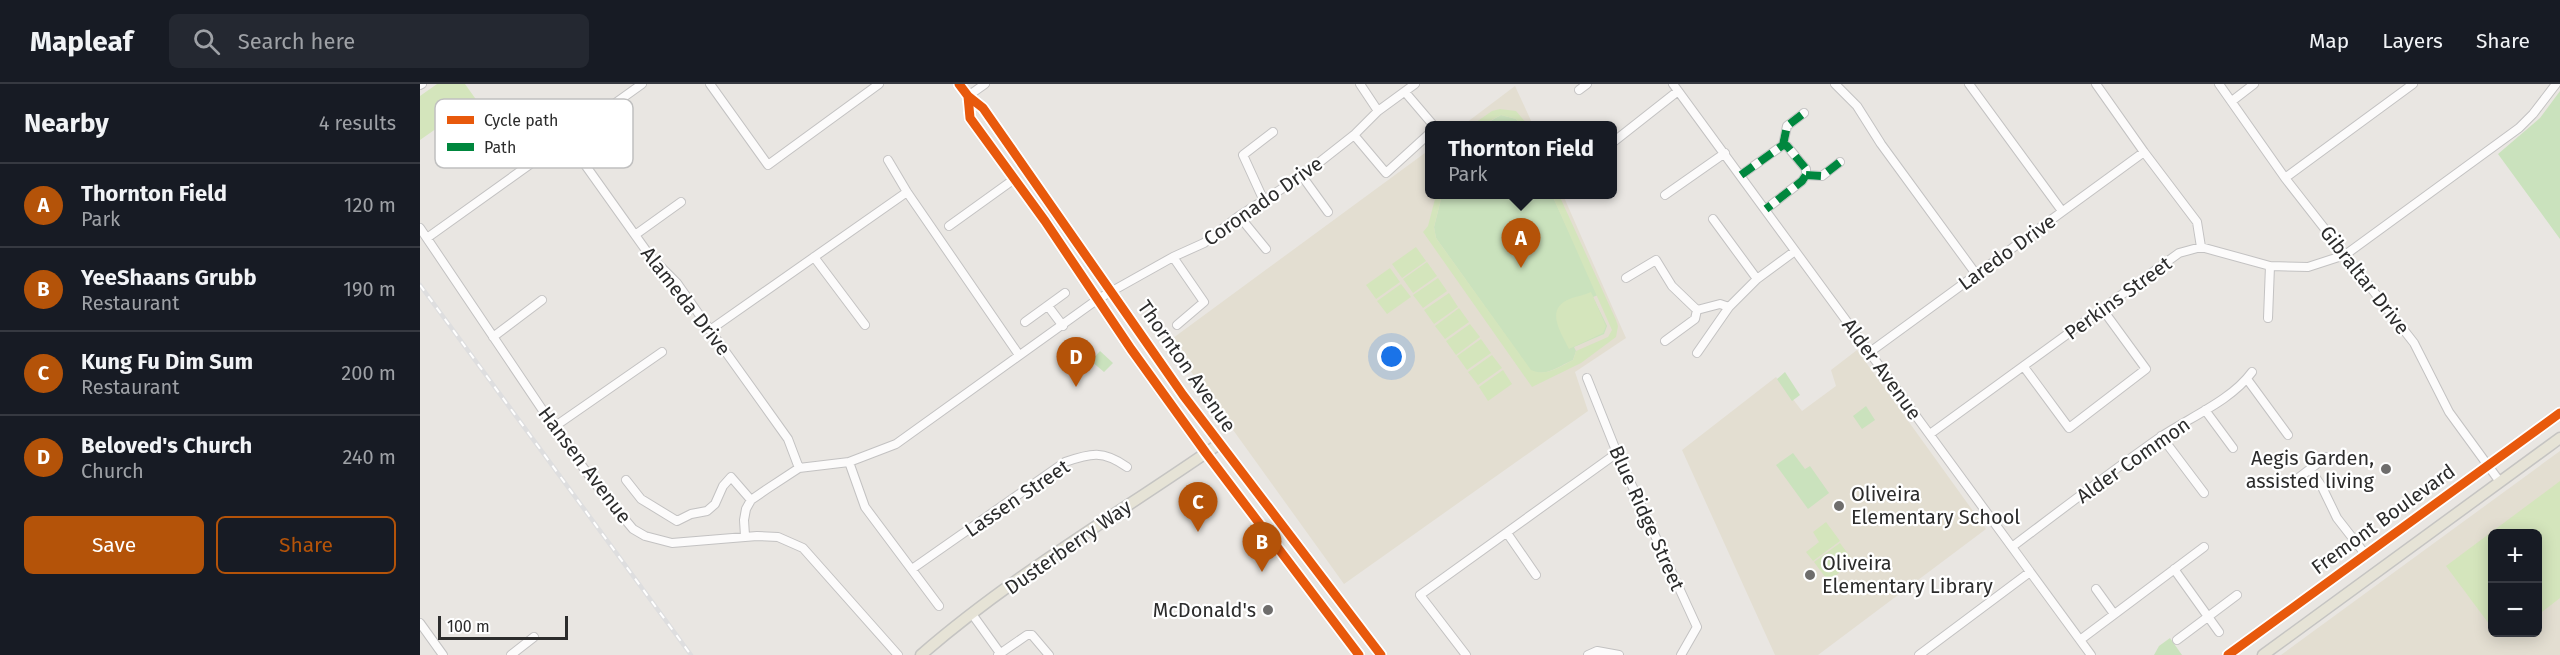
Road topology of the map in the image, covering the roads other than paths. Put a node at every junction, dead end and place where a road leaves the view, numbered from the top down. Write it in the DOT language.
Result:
graph roads {
  1 [pos="642,84"];
  2 [pos="710,84"];
  3 [pos="879,84"];
  4 [pos="959,84"];
  5 [pos="986,84"];
  6 [pos="1360,84"];
  7 [pos="1415,84"];
  8 [pos="1587,84"];
  9 [pos="1835,84"];
  10 [pos="1969,84"];
  11 [pos="2096,84"];
  12 [pos="2219,84"];
  13 [pos="2254,84"];
  14 [pos="2413,84"];
  15 [pos="2556,84"];
  16 [pos="1676,88"];
  17 [pos="1579,90"];
  18 [pos="1405,92"];
  19 [pos="968,96"];
  20 [pos="621,99"];
  21 [pos="2232,101"];
  22 [pos="1378,111"];
  23 [pos="1804,113"];
  24 [pos="1430,121"];
  25 [pos="1273,132"];
  26 [pos="1354,135"];
  27 [pos="1425,137"];
  28 [pos="1617,139"];
  29 [pos="1783,145"];
  30 [pos="2144,152"];
  31 [pos="1725,153"];
  32 [pos="888,160"];
  33 [pos="1840,162"];
  34 [pos="524,168"];
  35 [pos="587,168"];
  36 [pos="1741,175"];
  37 [pos="1806,175"];
  38 [pos="1302,176"];
  39 [pos="2285,178"];
  40 [pos="1013,180"];
  41 [pos="907,192"];
  42 [pos="1665,195"];
  43 [pos="1264,201"];
  44 [pos="681,202"];
  45 [pos="1766,209"];
  46 [pos="1328,212"];
  47 [pos="2062,212"];
  48 [pos="1239,216"];
  49 [pos="1713,219"];
  50 [pos="949,226"];
  51 [pos="420,228"];
  52 [pos="635,235"];
  53 [pos="427,238"];
  54 [pos="2201,248"];
  55 [pos="1266,249"];
  56 [pos="1794,251"];
  57 [pos="2345,255"];
  58 [pos="814,257"];
  59 [pos="1173,257"];
  60 [pos="2270,266"];
  61 [pos="1976,274"];
  62 [pos="1626,278"];
  63 [pos="1757,279"];
  64 [pos="1112,291"];
  65 [pos="1065,293"];
  66 [pos="1098,299"];
  67 [pos="542,300"];
  68 [pos="1047,306"];
  69 [pos="1729,307"];
  70 [pos="1697,310"];
  71 [pos="2103,310"];
  72 [pos="2268,318"];
  73 [pos="1025,322"];
  74 [pos="865,325"];
  75 [pos="1177,325"];
  76 [pos="1063,326"];
  77 [pos="710,330"];
  78 [pos="493,337"];
  79 [pos="1665,341"];
  80 [pos="662,351"];
  81 [pos="1870,352"];
  82 [pos="1697,353"];
  83 [pos="1019,355"];
  84 [pos="2024,367"];
  85 [pos="1587,378"];
  86 [pos="2205,410"];
  87 [pos="2560,413"];
  88 [pos="554,427"];
  89 [pos="1930,434"];
  90 [pos="2288,435"];
  91 [pos="2162,436"];
  92 [pos="2560,438"];
  93 [pos="1219,444"];
  94 [pos="2233,448"];
  95 [pos="1206,453"];
  96 [pos="1617,453"];
  97 [pos="2326,457"];
  98 [pos="849,462"];
  99 [pos="2488,465"];
  100 [pos="1127,467"];
  101 [pos="798,468"];
  102 [pos="2310,469"];
  103 [pos="2297,479"];
  104 [pos="626,480"];
  105 [pos="2500,482"];
  106 [pos="2204,493"];
  107 [pos="751,500"];
  108 [pos="1507,532"];
  109 [pos="745,536"];
  110 [pos="2012,547"];
  111 [pos="2204,547"];
  112 [pos="2366,554"];
  113 [pos="912,569"];
  114 [pos="2174,569"];
  115 [pos="2030,572"];
  116 [pos="1536,575"];
  117 [pos="2096,590"];
  118 [pos="2237,596"];
  119 [pos="939,606"];
  120 [pos="972,614"];
  121 [pos="2114,614"];
  122 [pos="2208,616"];
  123 [pos="420,623"];
  124 [pos="2219,632"];
  125 [pos="534,637"];
  126 [pos="2177,639"];
  127 [pos="2080,640"];
  128 [pos="999,654"];
  129 [pos="443,655"];
  130 [pos="511,655"];
  131 [pos="898,655"];
  132 [pos="921,655"];
  133 [pos="1049,655"];
  134 [pos="1359,655"];
  135 [pos="1381,655"];
  136 [pos="1466,655"];
  137 [pos="1588,655"];
  138 [pos="1619,655"];
  139 [pos="1681,655"];
  140 [pos="1919,655"];
  141 [pos="2091,655"];
  142 [pos="2228,655"];
  143 [pos="2263,655"];
  1 -- 20 [label="street"];
  2 -- 3 [label="street"];
  4 -- 19 [label="main road, Thornton Avenue"];
  5 -- 19 [label="street"];
  6 -- 22 [label="street"];
  7 -- 18 [label="street, Coronado Drive"];
  8 -- 17 [label="street"];
  9 -- 61 [label="street"];
  10 -- 47 [label="street"];
  11 -- 30 [label="street"];
  12 -- 21 [label="street, Gibraltar Drive"];
  13 -- 21 [label="street"];
  14 -- 39 [label="street"];
  15 -- 57 [label="street"];
  16 -- 28 [label="street"];
  16 -- 31 [label="street, Alder Avenue"];
  18 -- 22 [label="street, Coronado Drive"];
  18 -- 24 [label="street"];
  19 -- 40 [label="main road, Thornton Avenue"];
  19 -- 64 [label="main road, Thornton Avenue"];
  21 -- 39 [label="street, Gibraltar Drive"];
  22 -- 26 [label="street, Coronado Drive"];
  23 -- 29 [label="street"];
  25 -- 43 [label="street"];
  26 -- 27 [label="street"];
  26 -- 38 [label="street, Coronado Drive"];
  29 -- 36 [label="street"];
  29 -- 37 [label="street"];
  30 -- 47 [label="street, Laredo Drive"];
  30 -- 54 [label="street"];
  31 -- 36 [label="street, Alder Avenue"];
  31 -- 42 [label="street"];
  32 -- 41 [label="street"];
  33 -- 37 [label="street"];
  34 -- 53 [label="street"];
  35 -- 52 [label="street, Alameda Drive"];
  36 -- 45 [label="street, Alder Avenue"];
  37 -- 45 [label="street"];
  38 -- 43 [label="street, Coronado Drive"];
  38 -- 46 [label="street"];
  39 -- 57 [label="street, Gibraltar Drive"];
  40 -- 50 [label="street"];
  40 -- 66 [label="main road, Thornton Avenue"];
  41 -- 58 [label="street"];
  41 -- 83 [label="street"];
  43 -- 48 [label="street, Coronado Drive"];
  44 -- 52 [label="street"];
  45 -- 56 [label="street, Alder Avenue"];
  47 -- 61 [label="street, Laredo Drive"];
  48 -- 55 [label="street"];
  48 -- 59 [label="street, Coronado Drive"];
  49 -- 63 [label="street"];
  51 -- 53 [label="street, Hansen Avenue"];
  52 -- 77 [label="street, Alameda Drive"];
  53 -- 78 [label="street, Hansen Avenue"];
  54 -- 60 [label="street"];
  54 -- 71 [label="street, Perkins Street"];
  56 -- 63 [label="street"];
  56 -- 81 [label="street, Alder Avenue"];
  57 -- 60 [label="street"];
  57 -- 99 [label="street, Gibraltar Drive"];
  58 -- 74 [label="street"];
  58 -- 77 [label="street"];
  59 -- 64 [label="street, Coronado Drive"];
  59 -- 75 [label="street"];
  60 -- 72 [label="street"];
  61 -- 81 [label="street, Laredo Drive"];
  62 -- 70 [label="street"];
  63 -- 69 [label="street"];
  64 -- 66 [label="street, Coronado Drive"];
  64 -- 93 [label="main road, Thornton Avenue"];
  65 -- 68 [label="street"];
  66 -- 76 [label="street, Coronado Drive"];
  66 -- 95 [label="main road, Thornton Avenue"];
  67 -- 78 [label="street"];
  68 -- 73 [label="street"];
  68 -- 76 [label="street"];
  69 -- 70 [label="street"];
  69 -- 82 [label="street"];
  70 -- 79 [label="street"];
  71 -- 84 [label="street, Perkins Street"];
  71 -- 84 [label="street"];
  76 -- 83 [label="street, Coronado Drive"];
  77 -- 101 [label="street, Alameda Drive"];
  78 -- 88 [label="street, Hansen Avenue"];
  80 -- 88 [label="street"];
  81 -- 89 [label="street, Alder Avenue"];
  83 -- 98 [label="street, Coronado Drive"];
  84 -- 89 [label="street, Perkins Street"];
  85 -- 96 [label="street, Blue Ridge Street"];
  86 -- 90 [label="street, Alder Common"];
  86 -- 91 [label="street, Alder Common"];
  86 -- 94 [label="street"];
  87 -- 99 [label="main road, Fremont Boulevard"];
  88 -- 109 [label="street, Hansen Avenue"];
  89 -- 110 [label="street, Alder Avenue"];
  91 -- 106 [label="street"];
  91 -- 110 [label="street, Alder Common"];
  92 -- 105 [label="main road, Fremont Boulevard"];
  93 -- 95 [label="main road, Dusterberry Way"];
  93 -- 135 [label="main road, Thornton Avenue"];
  95 -- 120 [label="main road, Dusterberry Way"];
  95 -- 134 [label="main road, Thornton Avenue"];
  96 -- 108 [label="street"];
  96 -- 139 [label="street, Blue Ridge Street"];
  97 -- 102 [label="street"];
  98 -- 101 [label="street, Coronado Drive"];
  98 -- 113 [label="street"];
  99 -- 105 [label="street, Gibraltar Drive"];
  99 -- 112 [label="main road, Fremont Boulevard"];
  100 -- 113 [label="street, Lassen Street"];
  101 -- 107 [label="street"];
  102 -- 103 [label="street"];
  102 -- 112 [label="street"];
  104 -- 107 [label="street"];
  105 -- 143 [label="main road, Fremont Boulevard"];
  107 -- 109 [label="street"];
  108 -- 116 [label="street"];
  108 -- 136 [label="street"];
  109 -- 131 [label="street, Hansen Avenue"];
  110 -- 115 [label="street, Alder Avenue"];
  111 -- 114 [label="street"];
  112 -- 142 [label="main road, Fremont Boulevard"];
  113 -- 119 [label="street"];
  114 -- 121 [label="street"];
  114 -- 122 [label="street"];
  115 -- 127 [label="street, Alder Avenue"];
  115 -- 140 [label="street"];
  117 -- 121 [label="street"];
  118 -- 122 [label="street"];
  120 -- 128 [label="street"];
  120 -- 132 [label="main road, Dusterberry Way"];
  121 -- 127 [label="street"];
  122 -- 124 [label="street"];
  122 -- 126 [label="street"];
  123 -- 129 [label="street"];
  125 -- 130 [label="street"];
  127 -- 141 [label="street, Alder Avenue"];
  128 -- 133 [label="street"];
  137 -- 138 [label="street"];
}
